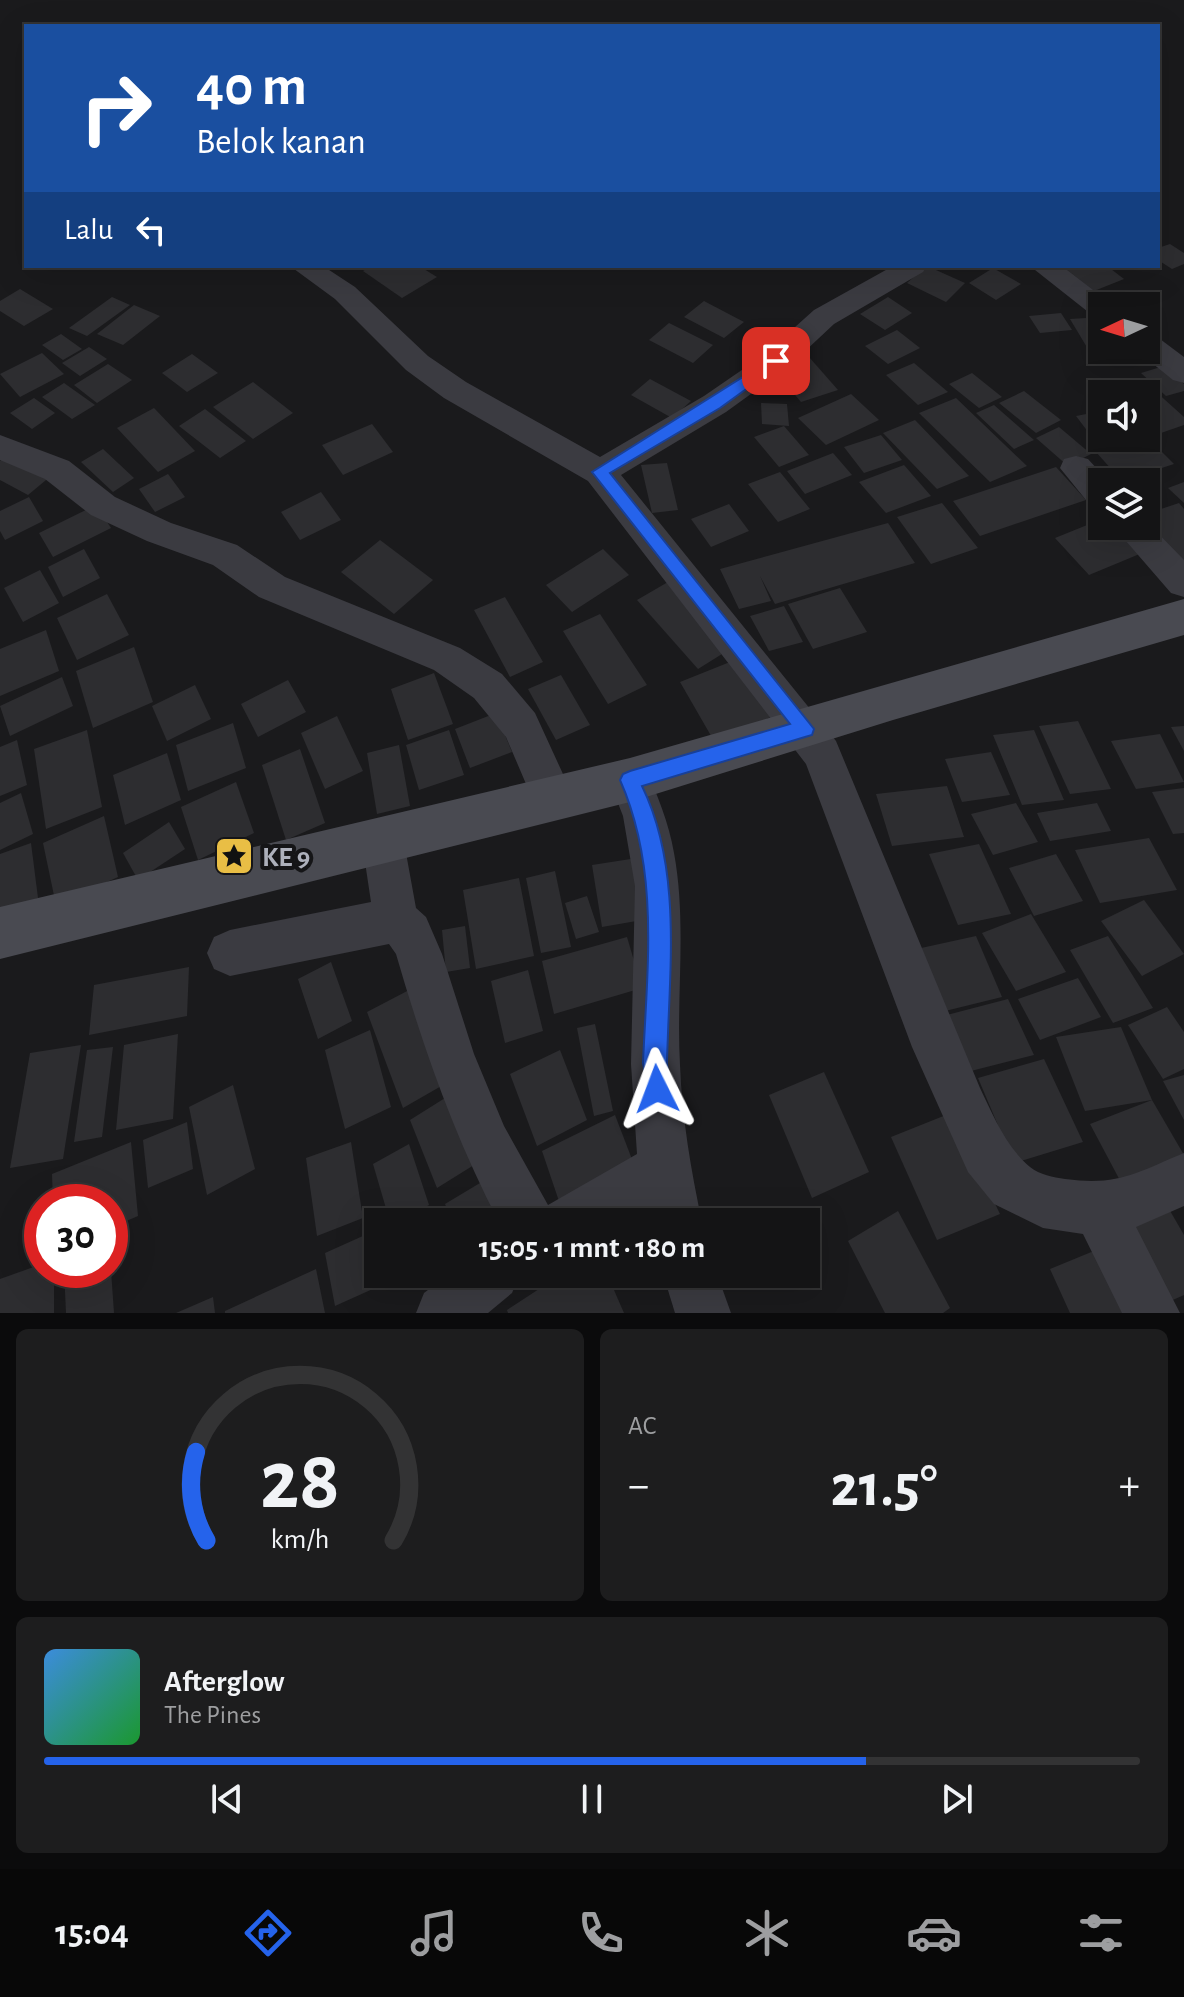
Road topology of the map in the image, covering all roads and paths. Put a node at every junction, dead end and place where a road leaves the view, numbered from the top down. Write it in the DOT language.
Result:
graph roads {
  1 [pos="307,268"];
  2 [pos="910,268"];
  3 [pos="1047,268"];
  4 [pos="1088,299"];
  5 [pos="1160,354"];
  6 [pos="1184,373"];
  7 [pos="0,447"];
  8 [pos="1076,468"];
  9 [pos="600,472"];
  10 [pos="1088,481"];
  11 [pos="1143,540"];
  12 [pos="1184,583"];
  13 [pos="1184,617"];
  14 [pos="820,756"];
  15 [pos="553,798"];
  16 [pos="640,806"];
  17 [pos="391,882"];
  18 [pos="0,933"];
  19 [pos="230,953"];
  20 [pos="664,1168"];
  21 [pos="1184,1179"];
  22 [pos="520,1208"];
  23 [pos="592,1208"];
  24 [pos="672,1208"];
  25 [pos="1099,1210"];
  26 [pos="475,1288"];
  27 [pos="695,1288"];
  28 [pos="444,1313"];
  29 [pos="703,1313"];
  30 [pos="1152,1313"];
  1 -- 9 [label="street"];
  2 -- 9 [label="street"];
  3 -- 4 [label="street"];
  5 -- 6 [label="street"];
  7 -- 15 [label="street"];
  8 -- 10 [label="street"];
  9 -- 14 [label="street"];
  11 -- 12 [label="street"];
  13 -- 14 [label="main road"];
  14 -- 16 [label="main road"];
  14 -- 25 [label="street"];
  15 -- 16 [label="main road"];
  15 -- 17 [label="main road"];
  16 -- 20 [label="street"];
  17 -- 18 [label="main road"];
  17 -- 19 [label="street"];
  17 -- 22 [label="street"];
  20 -- 23 [label="street"];
  20 -- 24 [label="street"];
  21 -- 25 [label="street"];
  25 -- 30 [label="street"];
  26 -- 28 [label="street"];
  27 -- 29 [label="street"];
}
